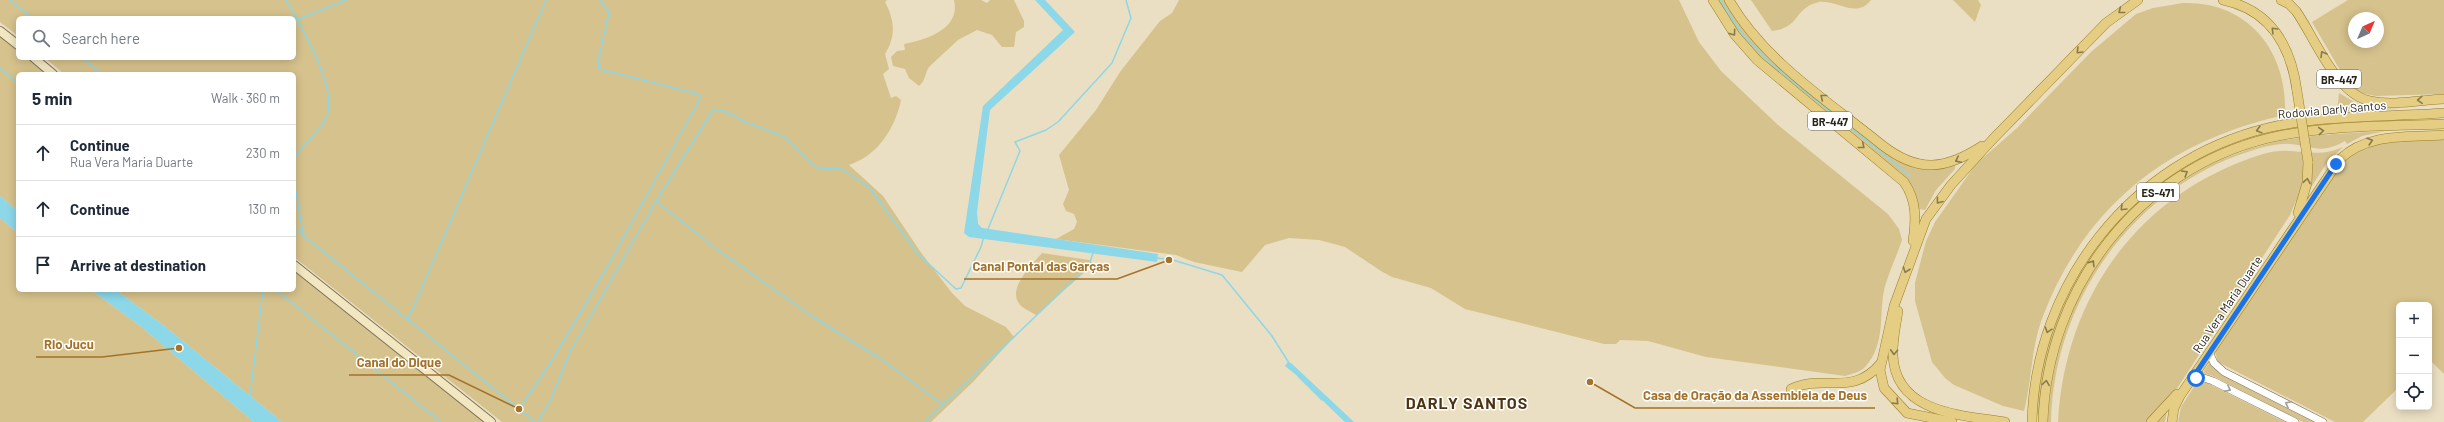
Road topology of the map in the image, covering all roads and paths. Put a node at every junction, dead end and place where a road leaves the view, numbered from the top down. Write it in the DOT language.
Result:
graph roads {
  1 [pos="1712,0"];
  2 [pos="1728,0"];
  3 [pos="2138,0"];
  4 [pos="2223,0"];
  5 [pos="2281,0"];
  6 [pos="2292,0"];
  7 [pos="2305,24"];
  8 [pos="0,30"];
  9 [pos="16,43"];
  10 [pos="36,60"];
  11 [pos="51,72"];
  12 [pos="2444,99"];
  13 [pos="2444,113"];
  14 [pos="2444,124"];
  15 [pos="2444,134"];
  16 [pos="1992,140"];
  17 [pos="2282,243"];
  18 [pos="1912,254"];
  19 [pos="296,267"];
  20 [pos="1901,286"];
  21 [pos="2209,352"];
  22 [pos="1881,363"];
  23 [pos="2192,379"];
  24 [pos="1791,389"];
  25 [pos="491,422"];
  26 [pos="1952,422"];
  27 [pos="2006,422"];
  28 [pos="2032,422"];
  29 [pos="2043,422"];
  30 [pos="2151,422"];
  31 [pos="2172,422"];
  32 [pos="2295,422"];
  33 [pos="2323,422"];
  1 -- 18 [label="main road, BR-447, one-way"];
  16 -- 2 [label="main road, BR-447, one-way"];
  3 -- 16 [label="main road, BR-447, one-way"];
  17 -- 4 [label="main road, one-way, bridge"];
  5 -- 7 [label="main road, BR-447"];
  6 -- 7 [label="main road"];
  12 -- 7 [label="main road, BR-447, one-way"];
  8 -- 9 [label="main road"];
  10 -- 11 [label="main road"];
  13 -- 28 [label="main road, Rodovia Darly Santos / ES-471, one-way"];
  29 -- 14 [label="main road, Rodovia Darly Santos / ES-471, one-way"];
  17 -- 15 [label="main road, one-way"];
  16 -- 18 [label="main road, BR-447, one-way"];
  17 -- 21 [label="main road, Rua Vera Maria Duarte"];
  18 -- 20 [label="main road, BR-447, one-way"];
  19 -- 25 [label="main road"];
  20 -- 22 [label="main road, BR-447"];
  20 -- 27 [label="main road, BR-447, one-way"];
  21 -- 23 [label="main road, Rua Vera Maria Duarte"];
  33 -- 21 [label="street, one-way"];
  22 -- 24 [label="main road"];
  22 -- 26 [label="main road, BR-447, one-way"];
  23 -- 30 [label="main road"];
  23 -- 31 [label="main road, Rua Vera Maria Duarte"];
  23 -- 32 [label="street, one-way"];
}
